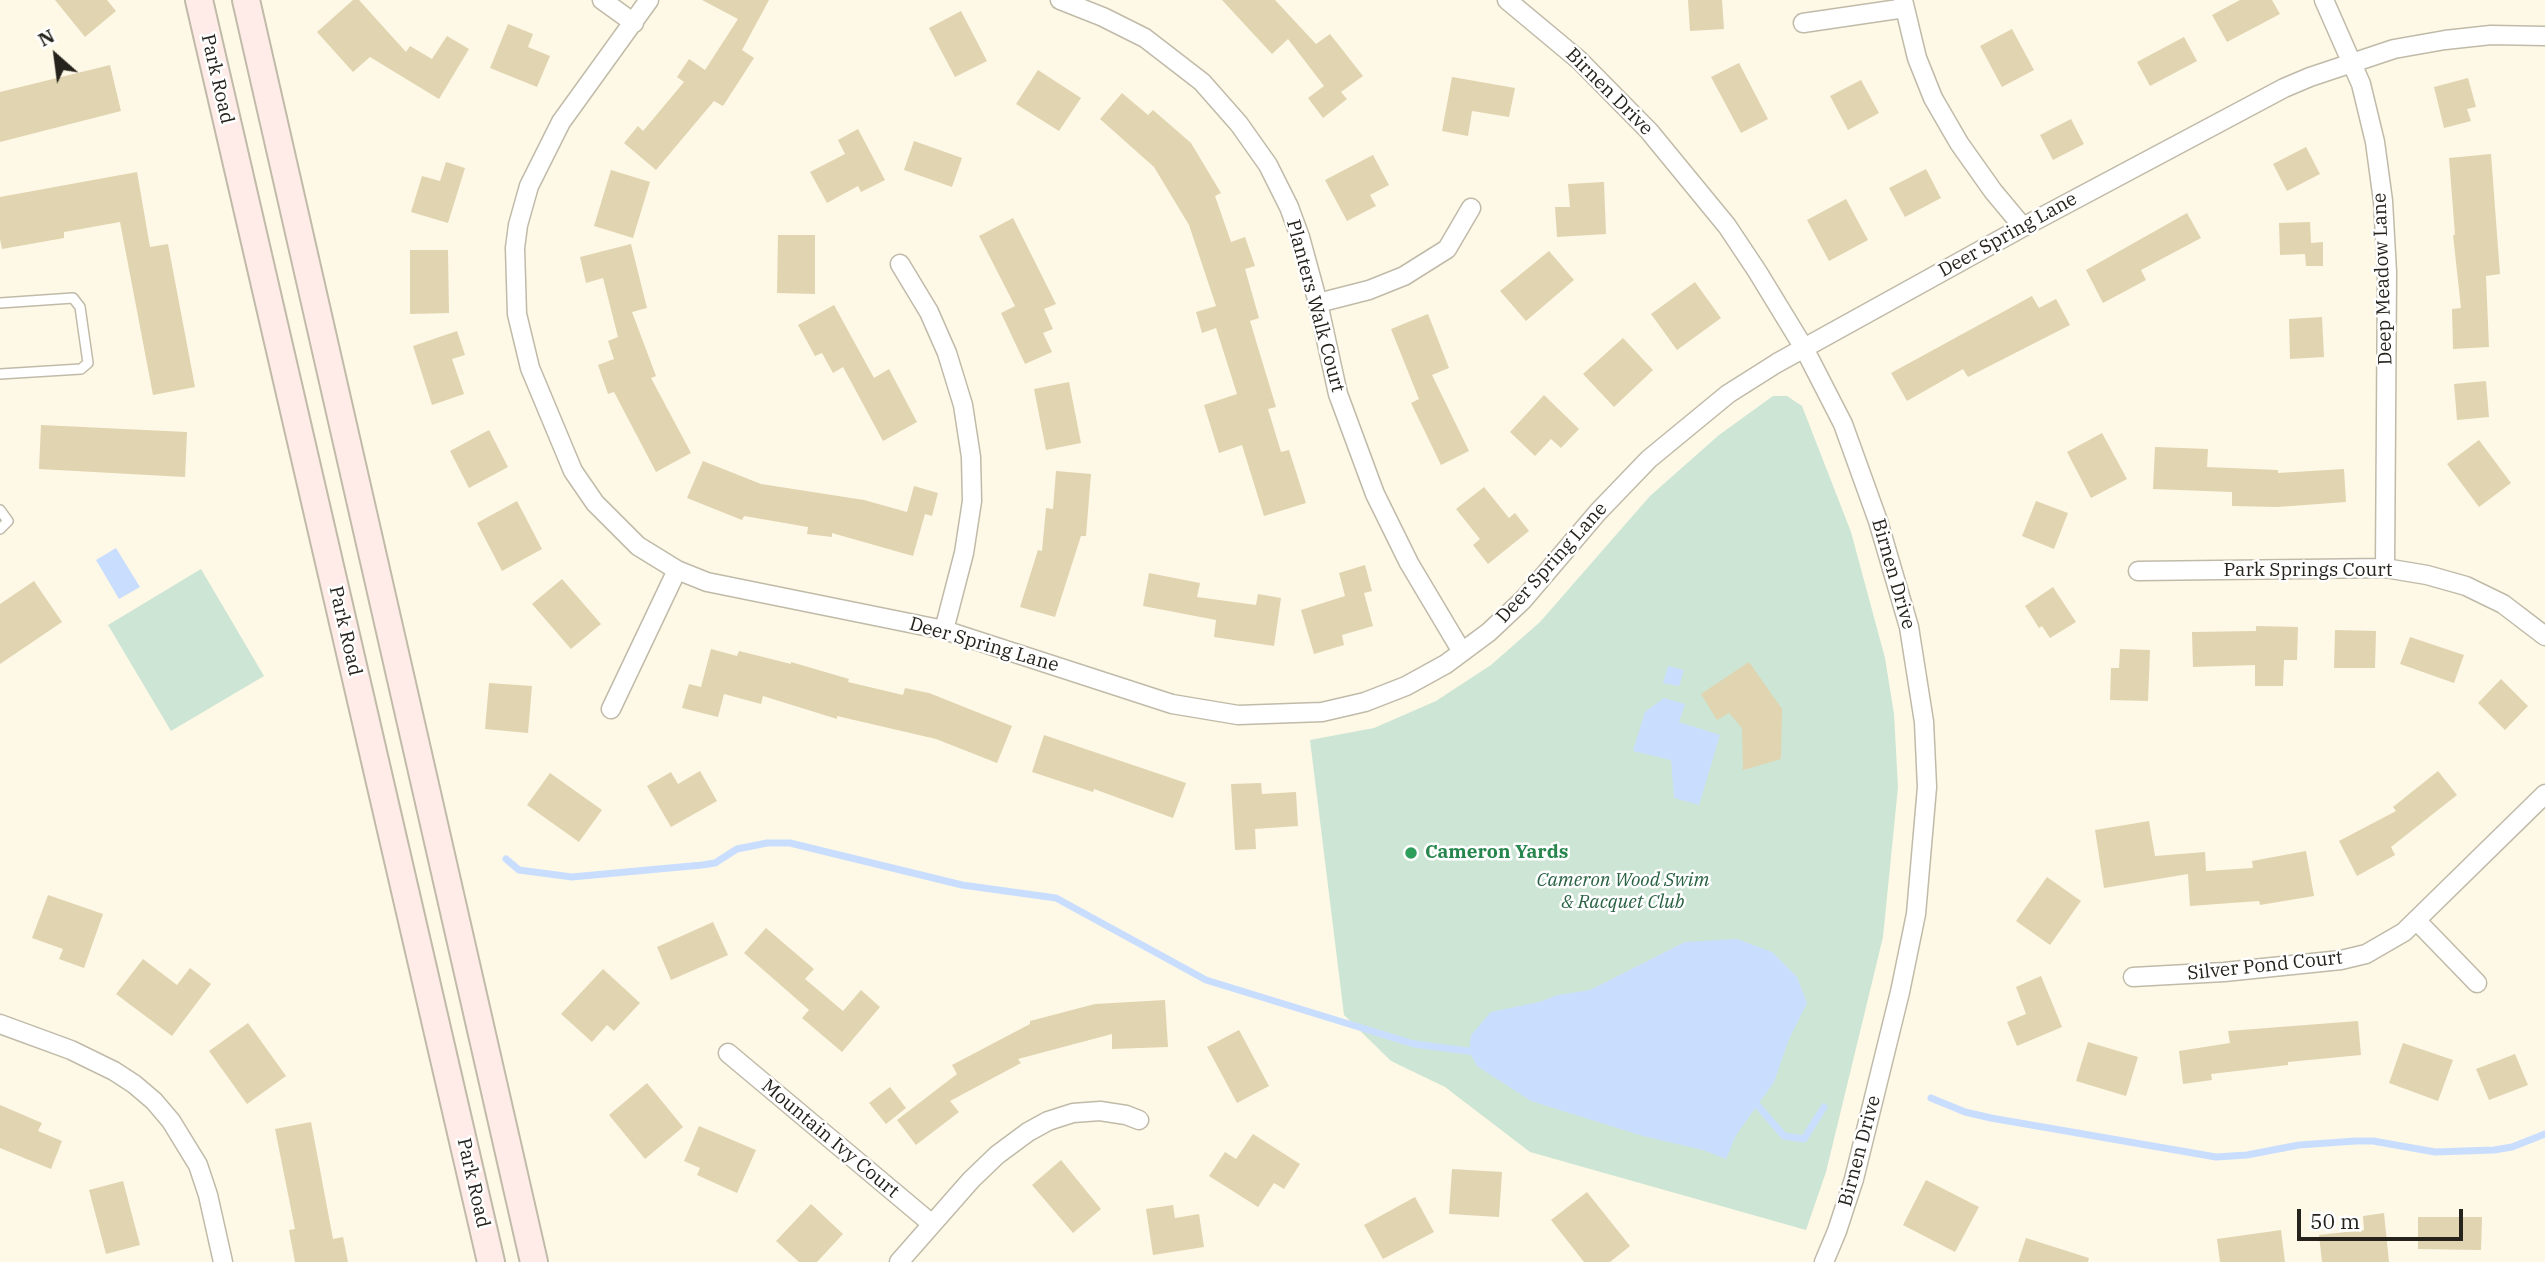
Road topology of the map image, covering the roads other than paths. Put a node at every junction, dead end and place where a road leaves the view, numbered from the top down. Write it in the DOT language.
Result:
graph roads {
  1 [pos="199,0"];
  2 [pos="246,0"];
  3 [pos="602,0"];
  4 [pos="649,0"];
  5 [pos="1060,0"];
  6 [pos="1507,0"];
  7 [pos="2324,0"];
  8 [pos="1904,4"];
  9 [pos="634,23"];
  10 [pos="1803,23"];
  11 [pos="2545,36"];
  12 [pos="2352,62"];
  13 [pos="1471,208"];
  14 [pos="2023,227"];
  15 [pos="901,264"];
  16 [pos="0,303"];
  17 [pos="1318,303"];
  18 [pos="1804,348"];
  19 [pos="0,374"];
  20 [pos="0,510"];
  21 [pos="0,529"];
  22 [pos="2385,568"];
  23 [pos="677,570"];
  24 [pos="2138,571"];
  25 [pos="944,630"];
  26 [pos="2545,636"];
  27 [pos="1462,652"];
  28 [pos="611,709"];
  29 [pos="2545,794"];
  30 [pos="2416,920"];
  31 [pos="2133,977"];
  32 [pos="2477,982"];
  33 [pos="0,1024"];
  34 [pos="728,1054"];
  35 [pos="1139,1120"];
  36 [pos="932,1224"];
  37 [pos="223,1262"];
  38 [pos="491,1262"];
  39 [pos="534,1262"];
  40 [pos="900,1262"];
  41 [pos="1824,1262"];
  1 -- 38 [label="main road, Park Road"];
  2 -- 39 [label="main road"];
  3 -- 9 [label="street"];
  4 -- 9 [label="street, Deer Spring Lane"];
  5 -- 17 [label="street, Planters Walk Court"];
  6 -- 18 [label="street, Birnen Drive"];
  7 -- 12 [label="street, Deep Meadow Lane"];
  8 -- 10 [label="street"];
  8 -- 14 [label="street"];
  9 -- 23 [label="street, Deer Spring Lane"];
  11 -- 12 [label="street, Deer Spring Lane"];
  12 -- 14 [label="street, Deer Spring Lane"];
  12 -- 22 [label="street, Deep Meadow Lane"];
  13 -- 17 [label="street"];
  14 -- 18 [label="street, Deer Spring Lane"];
  15 -- 25 [label="street"];
  16 -- 19 [label="lane"];
  17 -- 27 [label="street, Planters Walk Court"];
  18 -- 27 [label="street, Deer Spring Lane"];
  18 -- 41 [label="street, Birnen Drive"];
  20 -- 21 [label="lane"];
  22 -- 24 [label="street, Park Springs Court"];
  22 -- 26 [label="street, Park Springs Court"];
  23 -- 25 [label="street, Deer Spring Lane"];
  23 -- 28 [label="street"];
  25 -- 27 [label="street, Deer Spring Lane"];
  29 -- 30 [label="street, Silver Pond Court"];
  30 -- 31 [label="street, Silver Pond Court"];
  30 -- 32 [label="street"];
  33 -- 37 [label="street"];
  34 -- 36 [label="street, Mountain Ivy Court"];
  35 -- 36 [label="street"];
  36 -- 40 [label="street"];
}
